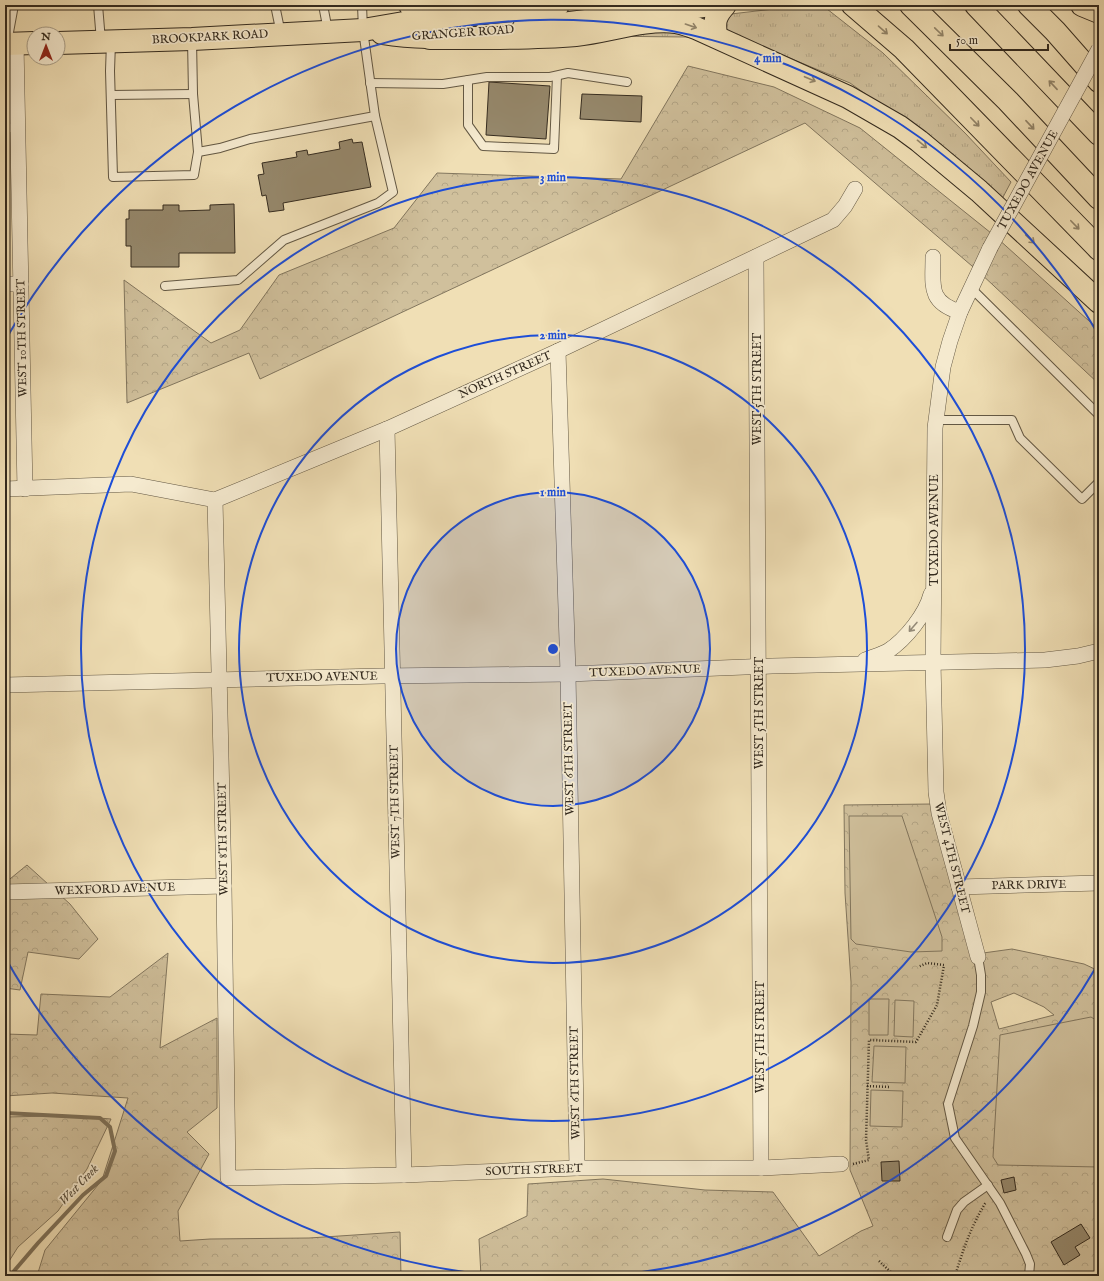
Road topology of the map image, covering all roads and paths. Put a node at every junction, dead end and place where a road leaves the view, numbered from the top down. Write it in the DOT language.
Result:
graph roads {
  1 [pos="14,5"];
  2 [pos="98,5"];
  3 [pos="275,5"];
  4 [pos="323,5"];
  5 [pos="362,5"];
  6 [pos="410,5"];
  7 [pos="558,5"];
  8 [pos="711,5"];
  9 [pos="725,5"];
  10 [pos="853,5"];
  11 [pos="911,5"];
  12 [pos="976,5"];
  13 [pos="1029,5"];
  14 [pos="1082,5"];
  15 [pos="1099,12"];
  16 [pos="428,28"];
  17 [pos="363,30"];
  18 [pos="328,32"];
  19 [pos="281,34"];
  20 [pos="716,36"];
  21 [pos="192,39"];
  22 [pos="106,41"];
  23 [pos="66,42"];
  24 [pos="15,44"];
  25 [pos="1099,49"];
  26 [pos="557,76"];
  27 [pos="468,80"];
  28 [pos="1099,80"];
  29 [pos="627,82"];
  30 [pos="370,83"];
  31 [pos="193,94"];
  32 [pos="110,95"];
  33 [pos="375,116"];
  34 [pos="11,128"];
  35 [pos="1099,134"];
  36 [pos="198,152"];
  37 [pos="855,189"];
  38 [pos="1099,198"];
  39 [pos="1099,250"];
  40 [pos="756,257"];
  41 [pos="933,257"];
  42 [pos="5,284"];
  43 [pos="21,284"];
  44 [pos="165,286"];
  45 [pos="971,288"];
  46 [pos="1099,302"];
  47 [pos="960,312"];
  48 [pos="558,351"];
  49 [pos="1099,415"];
  50 [pos="936,420"];
  51 [pos="387,429"];
  52 [pos="1099,482"];
  53 [pos="5,489"];
  54 [pos="25,489"];
  55 [pos="215,500"];
  56 [pos="934,579"];
  57 [pos="1099,651"];
  58 [pos="933,662"];
  59 [pos="848,664"];
  60 [pos="758,667"];
  61 [pos="568,674"];
  62 [pos="392,676"];
  63 [pos="219,680"];
  64 [pos="5,685"];
  65 [pos="1099,883"];
  66 [pos="224,886"];
  67 [pos="959,887"];
  68 [pos="5,892"];
  69 [pos="978,957"];
  70 [pos="918,966"];
  71 [pos="867,1086"];
  72 [pos="889,1087"];
  73 [pos="843,1165"];
  74 [pos="577,1168"];
  75 [pos="761,1168"];
  76 [pos="404,1175"];
  77 [pos="228,1178"];
  78 [pos="988,1185"];
  79 [pos="986,1202"];
  80 [pos="947,1237"];
  81 [pos="879,1261"];
  82 [pos="895,1276"];
  83 [pos="955,1276"];
  84 [pos="1029,1276"];
  1 -- 24 [label="lane"];
  2 -- 22 [label="lane"];
  3 -- 19 [label="lane"];
  4 -- 18 [label="lane"];
  5 -- 17 [label="lane"];
  6 -- 16 [label="main road"];
  7 -- 16 [label="main road, GRANGER ROAD"];
  8 -- 16 [label="main road, GRANGER ROAD"];
  9 -- 20 [label="main road"];
  10 -- 39 [label="main road, one-way"];
  11 -- 38 [label="main road, one-way"];
  35 -- 12 [label="main road, one-way"];
  13 -- 28 [label="main road"];
  14 -- 15 [label="main road"];
  16 -- 17 [label="main road, GRANGER ROAD"];
  16 -- 20 [label="main road, one-way"];
  17 -- 18 [label="main road, BROOKPARK ROAD"];
  17 -- 30 [label="lane"];
  18 -- 19 [label="main road, BROOKPARK ROAD"];
  19 -- 21 [label="main road, BROOKPARK ROAD"];
  20 -- 46 [label="main road, one-way"];
  21 -- 22 [label="main road, BROOKPARK ROAD"];
  21 -- 31 [label="lane"];
  22 -- 23 [label="main road, BROOKPARK ROAD"];
  22 -- 32 [label="lane"];
  24 -- 34 [label="street, WEST 10TH STREET"];
  25 -- 45 [label="street, TUXEDO AVENUE, bridge"];
  26 -- 27 [label="lane"];
  26 -- 27 [label="lane"];
  26 -- 29 [label="lane"];
  27 -- 30 [label="lane"];
  30 -- 33 [label="lane"];
  31 -- 32 [label="lane"];
  31 -- 36 [label="lane"];
  32 -- 36 [label="lane"];
  33 -- 36 [label="lane"];
  33 -- 44 [label="lane"];
  34 -- 43 [label="street, WEST 10TH STREET"];
  37 -- 40 [label="street, NORTH STREET"];
  40 -- 48 [label="street, NORTH STREET"];
  40 -- 60 [label="street, WEST 5TH STREET"];
  41 -- 47 [label="street"];
  42 -- 43 [label="street"];
  43 -- 54 [label="street, WEST 10TH STREET"];
  45 -- 47 [label="street, TUXEDO AVENUE"];
  45 -- 49 [label="lane"];
  47 -- 50 [label="street, TUXEDO AVENUE"];
  48 -- 51 [label="street, NORTH STREET"];
  48 -- 61 [label="street, WEST 6TH STREET"];
  50 -- 52 [label="lane"];
  50 -- 56 [label="street, TUXEDO AVENUE"];
  51 -- 55 [label="street, NORTH STREET"];
  51 -- 62 [label="street, WEST 7TH STREET"];
  53 -- 54 [label="street"];
  54 -- 55 [label="street"];
  55 -- 63 [label="street, WEST 8TH STREET"];
  56 -- 58 [label="street, TUXEDO AVENUE"];
  56 -- 59 [label="street, one-way"];
  57 -- 58 [label="street"];
  58 -- 59 [label="street, TUXEDO AVENUE"];
  58 -- 67 [label="street, WEST 4TH STREET"];
  59 -- 60 [label="street, TUXEDO AVENUE"];
  60 -- 61 [label="street, TUXEDO AVENUE"];
  60 -- 75 [label="street, WEST 5TH STREET"];
  61 -- 62 [label="street, TUXEDO AVENUE"];
  61 -- 74 [label="street, WEST 6TH STREET"];
  62 -- 63 [label="street, TUXEDO AVENUE"];
  62 -- 76 [label="street, WEST 7TH STREET"];
  63 -- 64 [label="street, TUXEDO AVENUE"];
  63 -- 66 [label="street, WEST 8TH STREET"];
  65 -- 67 [label="street, PARK DRIVE"];
  66 -- 68 [label="street, WEXFORD AVENUE"];
  66 -- 77 [label="street, WEST 8TH STREET"];
  67 -- 69 [label="street, WEST 4TH STREET"];
  69 -- 78 [label="lane"];
  70 -- 71 [label="path"];
  71 -- 72 [label="path"];
  71 -- 73 [label="path"];
  73 -- 75 [label="street, SOUTH STREET"];
  74 -- 75 [label="street, SOUTH STREET"];
  74 -- 76 [label="street, SOUTH STREET"];
  76 -- 77 [label="street, SOUTH STREET"];
  78 -- 80 [label="lane"];
  78 -- 84 [label="lane"];
  79 -- 83 [label="path"];
  81 -- 82 [label="path"];
}
